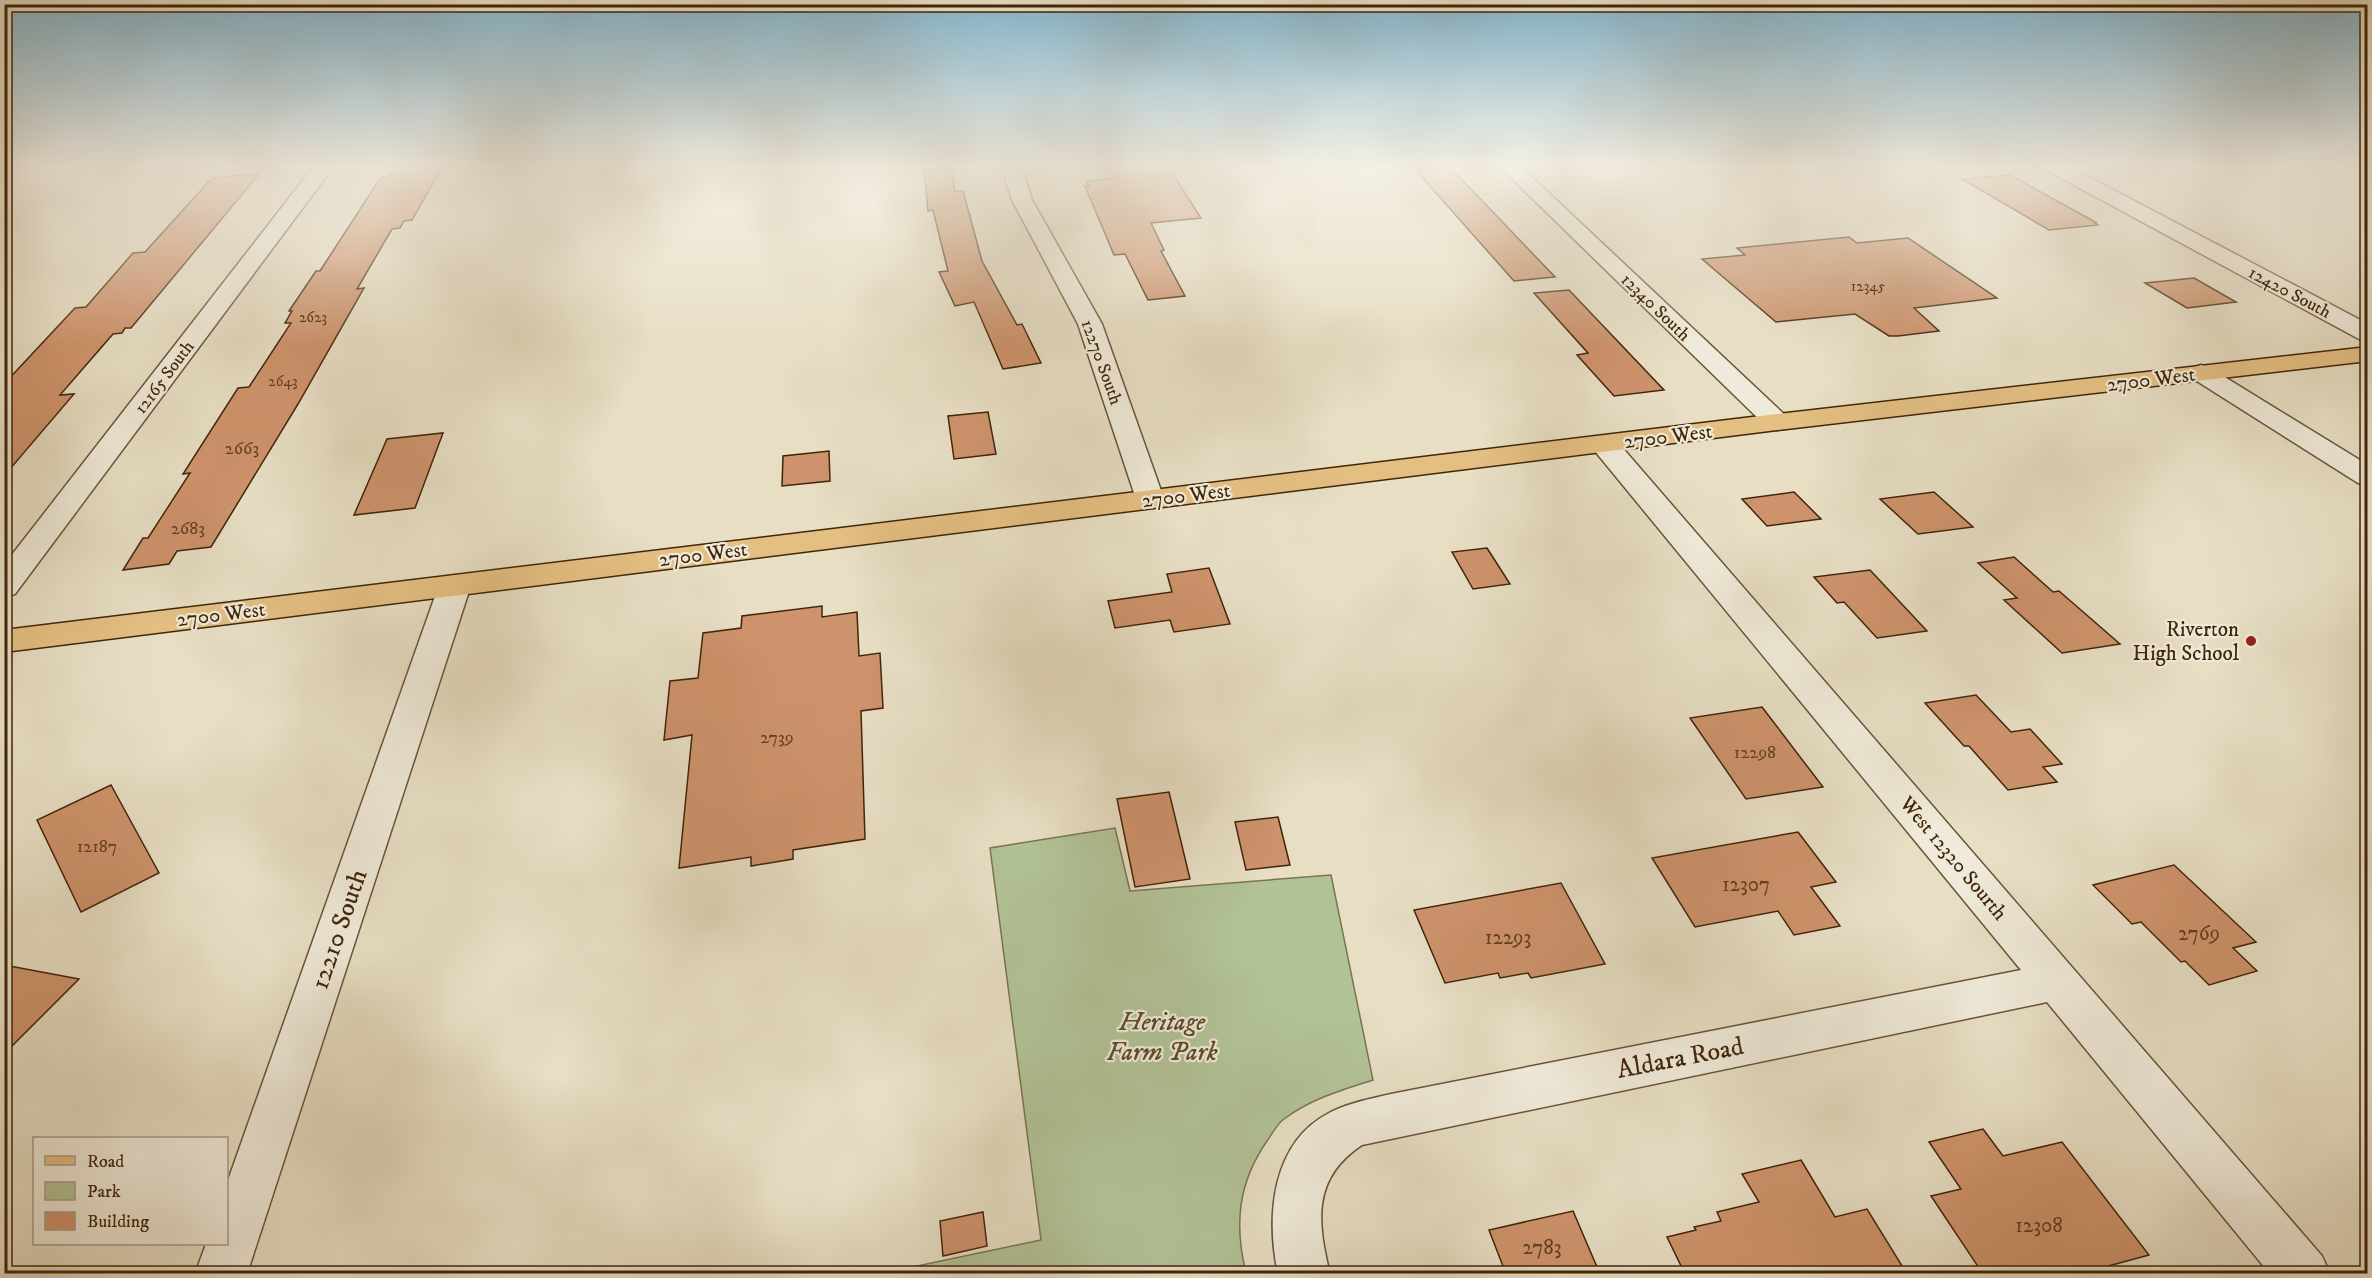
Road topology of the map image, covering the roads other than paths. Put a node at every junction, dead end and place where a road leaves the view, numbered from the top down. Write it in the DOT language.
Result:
graph roads {
  1 [pos="279,226"];
  2 [pos="1036,226"];
  3 [pos="1571,226"];
  4 [pos="2164,226"];
  5 [pos="2367,334"];
  6 [pos="2367,354"];
  7 [pos="2201,373"];
  8 [pos="1777,422"];
  9 [pos="1604,444"];
  10 [pos="2367,477"];
  11 [pos="1150,499"];
  12 [pos="455,585"];
  13 [pos="4,587"];
  14 [pos="4,641"];
  15 [pos="2058,981"];
  16 [pos="221,1274"];
  17 [pos="1304,1274"];
  18 [pos="2304,1274"];
  1 -- 13 [label="street, 12165 South"];
  2 -- 11 [label="street, 12270 South"];
  3 -- 8 [label="street, 12340 South"];
  4 -- 5 [label="street, 12420 South"];
  6 -- 7 [label="main road, 2700 West"];
  7 -- 8 [label="main road, 2700 West"];
  7 -- 10 [label="street"];
  8 -- 9 [label="main road, 2700 West"];
  9 -- 11 [label="main road, 2700 West"];
  9 -- 15 [label="street, West 12320 Sourth"];
  11 -- 12 [label="main road, 2700 West"];
  12 -- 14 [label="main road, 2700 West"];
  12 -- 16 [label="street, 12210 South"];
  15 -- 17 [label="street, Aldara Road"];
  15 -- 18 [label="street, West 12320 Sourth"];
}
